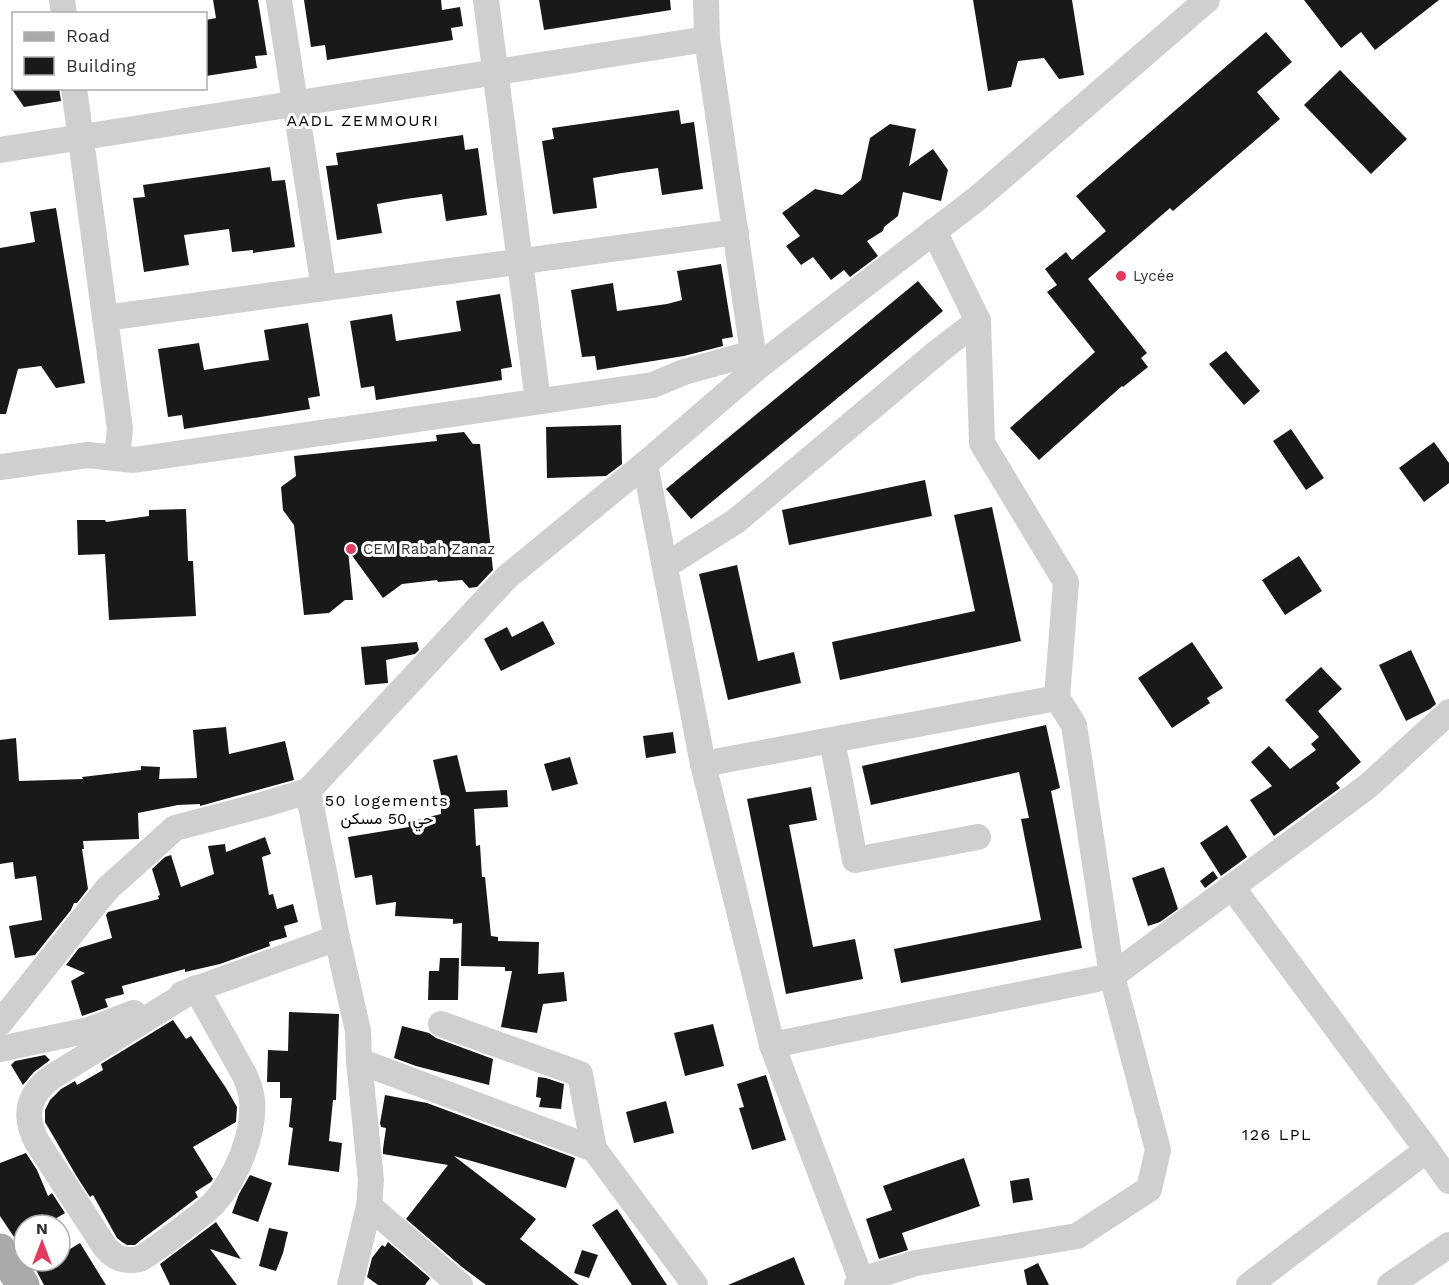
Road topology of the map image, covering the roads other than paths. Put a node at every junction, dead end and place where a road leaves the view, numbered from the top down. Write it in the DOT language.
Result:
graph roads {
  1 [pos="279,0"];
  2 [pos="486,0"];
  3 [pos="705,0"];
  4 [pos="1207,0"];
  5 [pos="707,39"];
  6 [pos="495,72"];
  7 [pos="74,90"];
  8 [pos="296,104"];
  9 [pos="81,138"];
  10 [pos="0,150"];
  11 [pos="934,231"];
  12 [pos="736,232"];
  13 [pos="519,261"];
  14 [pos="324,288"];
  15 [pos="105,318"];
  16 [pos="978,321"];
  17 [pos="756,359"];
  18 [pos="538,401"];
  19 [pos="117,458"];
  20 [pos="645,464"];
  21 [pos="0,467"];
  22 [pos="665,566"];
  23 [pos="1057,698"];
  24 [pos="1449,712"];
  25 [pos="832,740"];
  26 [pos="703,764"];
  27 [pos="308,791"];
  28 [pos="978,837"];
  29 [pos="1232,887"];
  30 [pos="336,938"];
  31 [pos="1112,976"];
  32 [pos="196,988"];
  33 [pos="0,1023"];
  34 [pos="441,1024"];
  35 [pos="772,1045"];
  36 [pos="0,1049"];
  37 [pos="359,1061"];
  38 [pos="594,1149"];
  39 [pos="1427,1150"];
  40 [pos="1449,1180"];
  41 [pos="369,1206"];
  42 [pos="1449,1245"];
  43 [pos="0,1250"];
  44 [pos="859,1284"];
  45 [pos="23,1285"];
  46 [pos="350,1285"];
  47 [pos="460,1285"];
  48 [pos="695,1285"];
  49 [pos="1250,1285"];
  50 [pos="1390,1285"];
  1 -- 8 [label="street"];
  2 -- 6 [label="street"];
  3 -- 5 [label="street"];
  4 -- 11 [label="street"];
  5 -- 6 [label="street"];
  5 -- 12 [label="street"];
  6 -- 8 [label="street"];
  6 -- 13 [label="street"];
  7 -- 9 [label="street"];
  8 -- 9 [label="street"];
  8 -- 14 [label="street"];
  9 -- 10 [label="street"];
  9 -- 15 [label="street"];
  11 -- 16 [label="street"];
  11 -- 17 [label="street"];
  12 -- 13 [label="street"];
  12 -- 17 [label="street"];
  13 -- 14 [label="street"];
  13 -- 18 [label="street"];
  14 -- 15 [label="street"];
  15 -- 19 [label="street"];
  16 -- 22 [label="street"];
  16 -- 23 [label="street"];
  17 -- 18 [label="street"];
  17 -- 20 [label="street"];
  18 -- 19 [label="street"];
  19 -- 21 [label="street"];
  20 -- 22 [label="street"];
  20 -- 27 [label="street"];
  22 -- 26 [label="street"];
  23 -- 25 [label="street"];
  23 -- 31 [label="street"];
  24 -- 29 [label="street"];
  25 -- 26 [label="street"];
  25 -- 28 [label="street"];
  26 -- 35 [label="street"];
  27 -- 30 [label="street"];
  27 -- 33 [label="street"];
  29 -- 31 [label="street"];
  29 -- 39 [label="street"];
  30 -- 32 [label="street"];
  30 -- 37 [label="street"];
  31 -- 35 [label="street"];
  31 -- 44 [label="street"];
  32 -- 32 [label="street"];
  32 -- 36 [label="street"];
  34 -- 38 [label="street"];
  35 -- 44 [label="street"];
  37 -- 38 [label="street"];
  37 -- 41 [label="street"];
  38 -- 48 [label="street"];
  39 -- 40 [label="street"];
  39 -- 49 [label="street"];
  41 -- 46 [label="street"];
  41 -- 47 [label="street"];
  42 -- 50 [label="street"];
  43 -- 45 [label="main road"];
}
